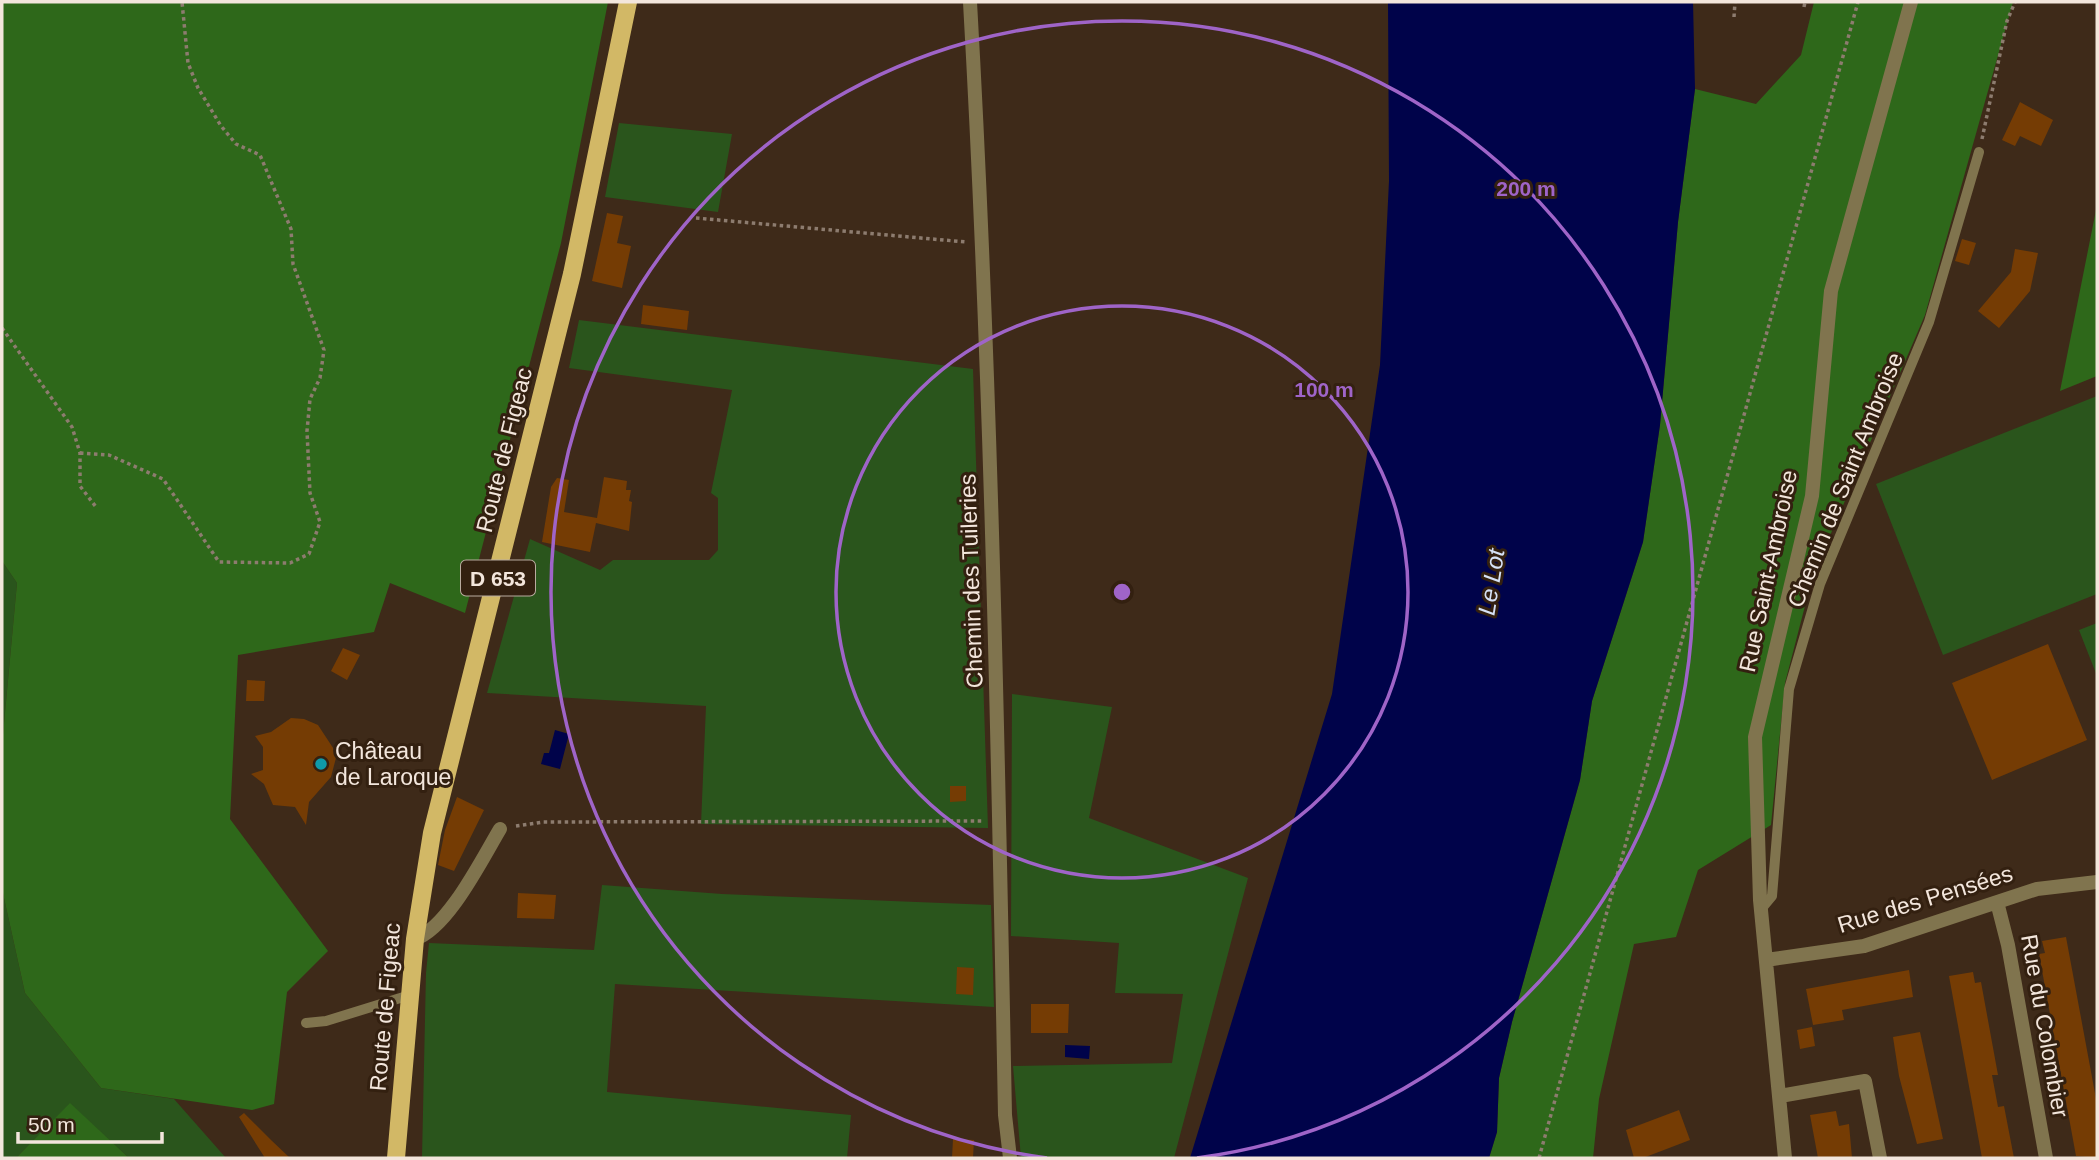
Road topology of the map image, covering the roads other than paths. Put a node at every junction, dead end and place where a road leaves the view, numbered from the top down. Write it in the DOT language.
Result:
graph roads {
  1 [pos="628,2"];
  2 [pos="970,2"];
  3 [pos="1911,2"];
  4 [pos="1979,152"];
  5 [pos="500,829"];
  6 [pos="2097,882"];
  7 [pos="1997,902"];
  8 [pos="1762,908"];
  9 [pos="415,939"];
  10 [pos="1766,960"];
  11 [pos="410,995"];
  12 [pos="306,1023"];
  13 [pos="1780,1096"];
  14 [pos="397,1158"];
  15 [pos="1010,1158"];
  16 [pos="1785,1158"];
  17 [pos="1880,1158"];
  18 [pos="2046,1158"];
  1 -- 9 [label="main road, Route de Figeac / D 653"];
  2 -- 15 [label="street, Chemin des Tuileries"];
  3 -- 8 [label="street, Rue Saint-Ambroise"];
  4 -- 8 [label="lane, Chemin de Saint Ambroise"];
  5 -- 9 [label="street"];
  6 -- 7 [label="street, Rue des Pensées"];
  7 -- 10 [label="street, Rue des Pensées"];
  7 -- 18 [label="street, Rue du Colombier"];
  8 -- 10 [label="street, Rue Saint-Ambroise"];
  9 -- 11 [label="main road, Route de Figeac / D 653"];
  10 -- 13 [label="street, Rue Saint-Ambroise"];
  11 -- 12 [label="lane"];
  11 -- 14 [label="main road, Route de Figeac / D 653"];
  13 -- 16 [label="street, Rue Saint-Ambroise"];
  13 -- 17 [label="street"];
}
